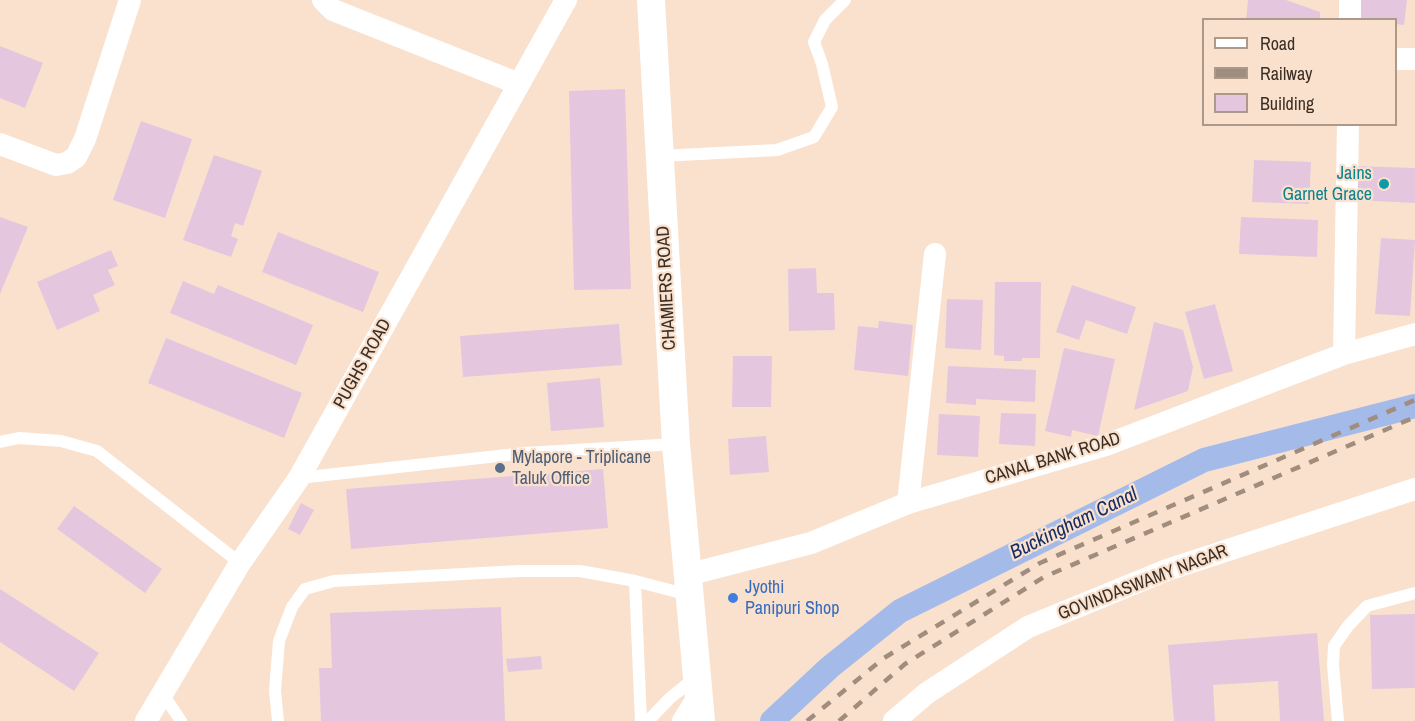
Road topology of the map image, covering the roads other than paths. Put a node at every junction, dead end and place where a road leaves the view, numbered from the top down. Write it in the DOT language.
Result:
graph roads {
  1 [pos="130,0"];
  2 [pos="323,0"];
  3 [pos="567,0"];
  4 [pos="651,0"];
  5 [pos="845,0"];
  6 [pos="1350,0"];
  7 [pos="1350,18"];
  8 [pos="1397,59"];
  9 [pos="1415,60"];
  10 [pos="519,84"];
  11 [pos="1347,126"];
  12 [pos="0,144"];
  13 [pos="659,156"];
  14 [pos="935,254"];
  15 [pos="1415,334"];
  16 [pos="1344,354"];
  17 [pos="0,442"];
  18 [pos="676,444"];
  19 [pos="299,478"];
  20 [pos="1415,489"];
  21 [pos="908,503"];
  22 [pos="240,563"];
  23 [pos="635,581"];
  24 [pos="688,585"];
  25 [pos="1415,594"];
  26 [pos="163,694"];
  27 [pos="699,698"];
  28 [pos="146,721"];
  29 [pos="182,721"];
  30 [pos="278,721"];
  31 [pos="641,721"];
  32 [pos="648,721"];
  33 [pos="683,721"];
  34 [pos="894,721"];
  35 [pos="1338,721"];
  1 -- 12 [label="street"];
  2 -- 10 [label="street"];
  3 -- 10 [label="street, PUGHS ROAD"];
  4 -- 13 [label="street, CHAMIERS ROAD"];
  5 -- 13 [label="lane"];
  6 -- 7 [label="street"];
  8 -- 9 [label="street"];
  10 -- 19 [label="street, PUGHS ROAD"];
  11 -- 16 [label="street"];
  13 -- 18 [label="street, CHAMIERS ROAD"];
  14 -- 21 [label="street"];
  15 -- 16 [label="street, CANAL BANK ROAD"];
  16 -- 21 [label="street, CANAL BANK ROAD"];
  17 -- 22 [label="lane"];
  18 -- 19 [label="lane"];
  18 -- 24 [label="street, CHAMIERS ROAD"];
  19 -- 22 [label="street, PUGHS ROAD"];
  20 -- 34 [label="street, GOVINDASWAMY NAGAR"];
  21 -- 24 [label="street, CANAL BANK ROAD"];
  22 -- 26 [label="street, PUGHS ROAD"];
  23 -- 24 [label="lane"];
  23 -- 30 [label="lane"];
  23 -- 31 [label="lane"];
  24 -- 27 [label="street, CHAMIERS ROAD"];
  25 -- 35 [label="lane"];
  26 -- 28 [label="street, PUGHS ROAD"];
  26 -- 29 [label="lane"];
  27 -- 32 [label="lane"];
  27 -- 33 [label="street"];
}
